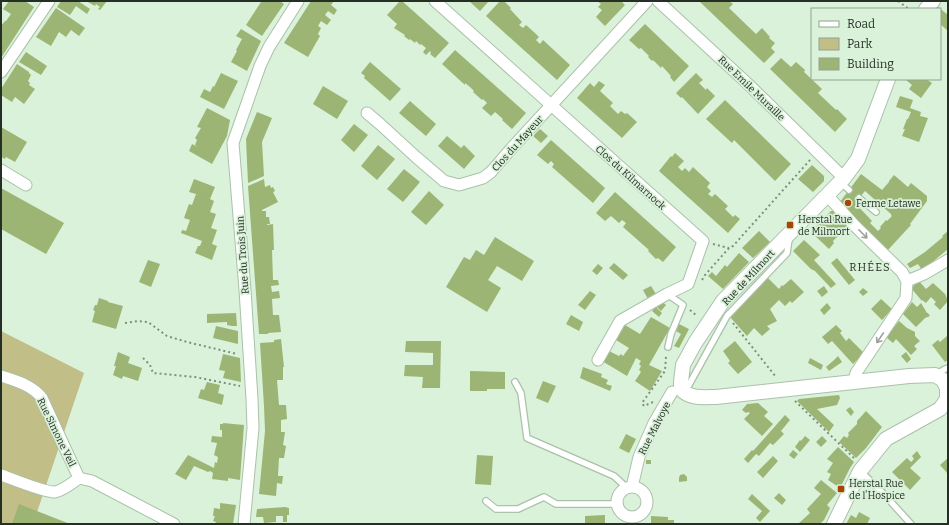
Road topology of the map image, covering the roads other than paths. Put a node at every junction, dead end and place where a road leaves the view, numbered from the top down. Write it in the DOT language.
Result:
graph roads {
  1 [pos="49,1"];
  2 [pos="298,1"];
  3 [pos="435,1"];
  4 [pos="647,1"];
  5 [pos="658,1"];
  6 [pos="1,72"];
  7 [pos="888,80"];
  8 [pos="551,105"];
  9 [pos="366,113"];
  10 [pos="1,170"];
  11 [pos="844,183"];
  12 [pos="26,185"];
  13 [pos="827,195"];
  14 [pos="859,198"];
  15 [pos="876,212"];
  16 [pos="790,233"];
  17 [pos="948,260"];
  18 [pos="907,282"];
  19 [pos="667,294"];
  20 [pos="668,347"];
  21 [pos="598,360"];
  22 [pos="948,368"];
  23 [pos="935,375"];
  24 [pos="1,376"];
  25 [pos="515,382"];
  26 [pos="854,382"];
  27 [pos="678,393"];
  28 [pos="943,410"];
  29 [pos="862,469"];
  30 [pos="1,475"];
  31 [pos="79,478"];
  32 [pos="630,488"];
  33 [pos="486,501"];
  34 [pos="617,504"];
  35 [pos="628,521"];
  36 [pos="174,524"];
  37 [pos="244,524"];
  38 [pos="834,524"];
  39 [pos="910,524"];
  1 -- 6 [label="street"];
  2 -- 37 [label="street, Rue du Trois Juin"];
  3 -- 8 [label="street, Clos du Kilmarnock"];
  4 -- 8 [label="street, Clos du Mayeur"];
  5 -- 11 [label="street, Rue Emile Muraille"];
  7 -- 11 [label="street, Rue de Milmort"];
  8 -- 9 [label="street, Clos du Mayeur"];
  8 -- 19 [label="street, Clos du Kilmarnock"];
  10 -- 12 [label="street"];
  11 -- 13 [label="street, Rue de Milmort"];
  13 -- 16 [label="street, Rue de Milmort"];
  13 -- 18 [label="street, one-way"];
  14 -- 15 [label="lane"];
  16 -- 27 [label="lane"];
  16 -- 27 [label="street, Rue de Milmort"];
  17 -- 18 [label="street"];
  18 -- 26 [label="street, one-way"];
  19 -- 20 [label="lane"];
  19 -- 21 [label="street"];
  22 -- 23 [label="lane"];
  23 -- 26 [label="street"];
  23 -- 28 [label="street"];
  24 -- 31 [label="street, Rue Simone Veil"];
  25 -- 32 [label="lane"];
  26 -- 27 [label="street"];
  27 -- 32 [label="street, Rue Malvoye"];
  28 -- 29 [label="street"];
  29 -- 38 [label="street"];
  29 -- 39 [label="lane"];
  30 -- 31 [label="street"];
  31 -- 36 [label="street, Rue Simone Veil"];
  32 -- 34 [label="street, Rue Malvoye"];
  32 -- 35 [label="street"];
  33 -- 34 [label="lane"];
  34 -- 35 [label="street"];
}
